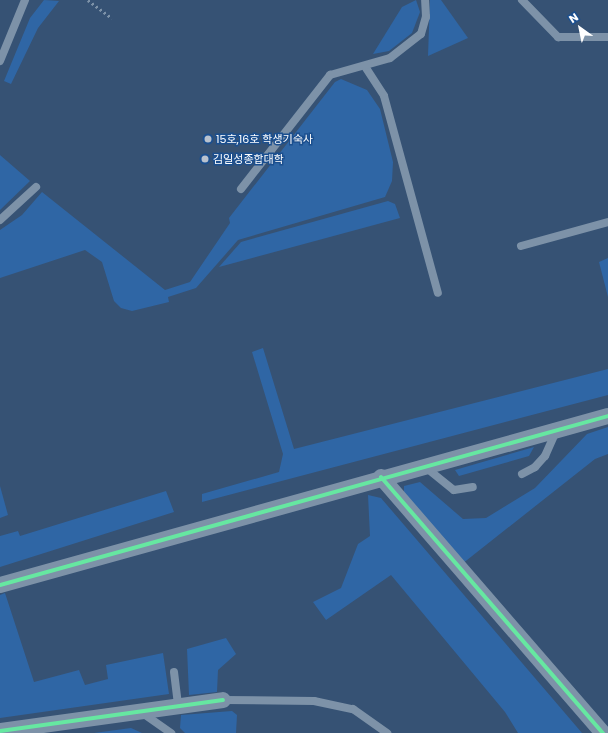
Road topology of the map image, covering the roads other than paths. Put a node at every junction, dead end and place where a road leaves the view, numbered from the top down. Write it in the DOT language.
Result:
graph roads {
  1 [pos="25,0"];
  2 [pos="425,0"];
  3 [pos="522,0"];
  4 [pos="608,38"];
  5 [pos="0,61"];
  6 [pos="366,68"];
  7 [pos="36,187"];
  8 [pos="241,189"];
  9 [pos="0,220"];
  10 [pos="608,222"];
  11 [pos="522,246"];
  12 [pos="438,293"];
  13 [pos="608,416"];
  14 [pos="557,430"];
  15 [pos="424,465"];
  16 [pos="522,474"];
  17 [pos="381,476"];
  18 [pos="473,487"];
  19 [pos="0,585"];
  20 [pos="174,672"];
  21 [pos="223,700"];
  22 [pos="178,706"];
  23 [pos="140,711"];
  24 [pos="0,731"];
  25 [pos="171,733"];
  26 [pos="387,733"];
  27 [pos="603,733"];
  1 -- 5 [label="lane"];
  2 -- 6 [label="lane"];
  3 -- 4 [label="lane"];
  6 -- 8 [label="lane"];
  6 -- 12 [label="lane"];
  7 -- 9 [label="lane"];
  10 -- 11 [label="lane"];
  13 -- 14 [label="street"];
  14 -- 15 [label="street"];
  14 -- 16 [label="lane"];
  15 -- 17 [label="street"];
  15 -- 18 [label="lane"];
  17 -- 19 [label="street"];
  17 -- 27 [label="street"];
  20 -- 22 [label="lane"];
  21 -- 22 [label="street"];
  21 -- 26 [label="lane"];
  22 -- 23 [label="street"];
  23 -- 24 [label="street"];
  23 -- 25 [label="lane"];
}
